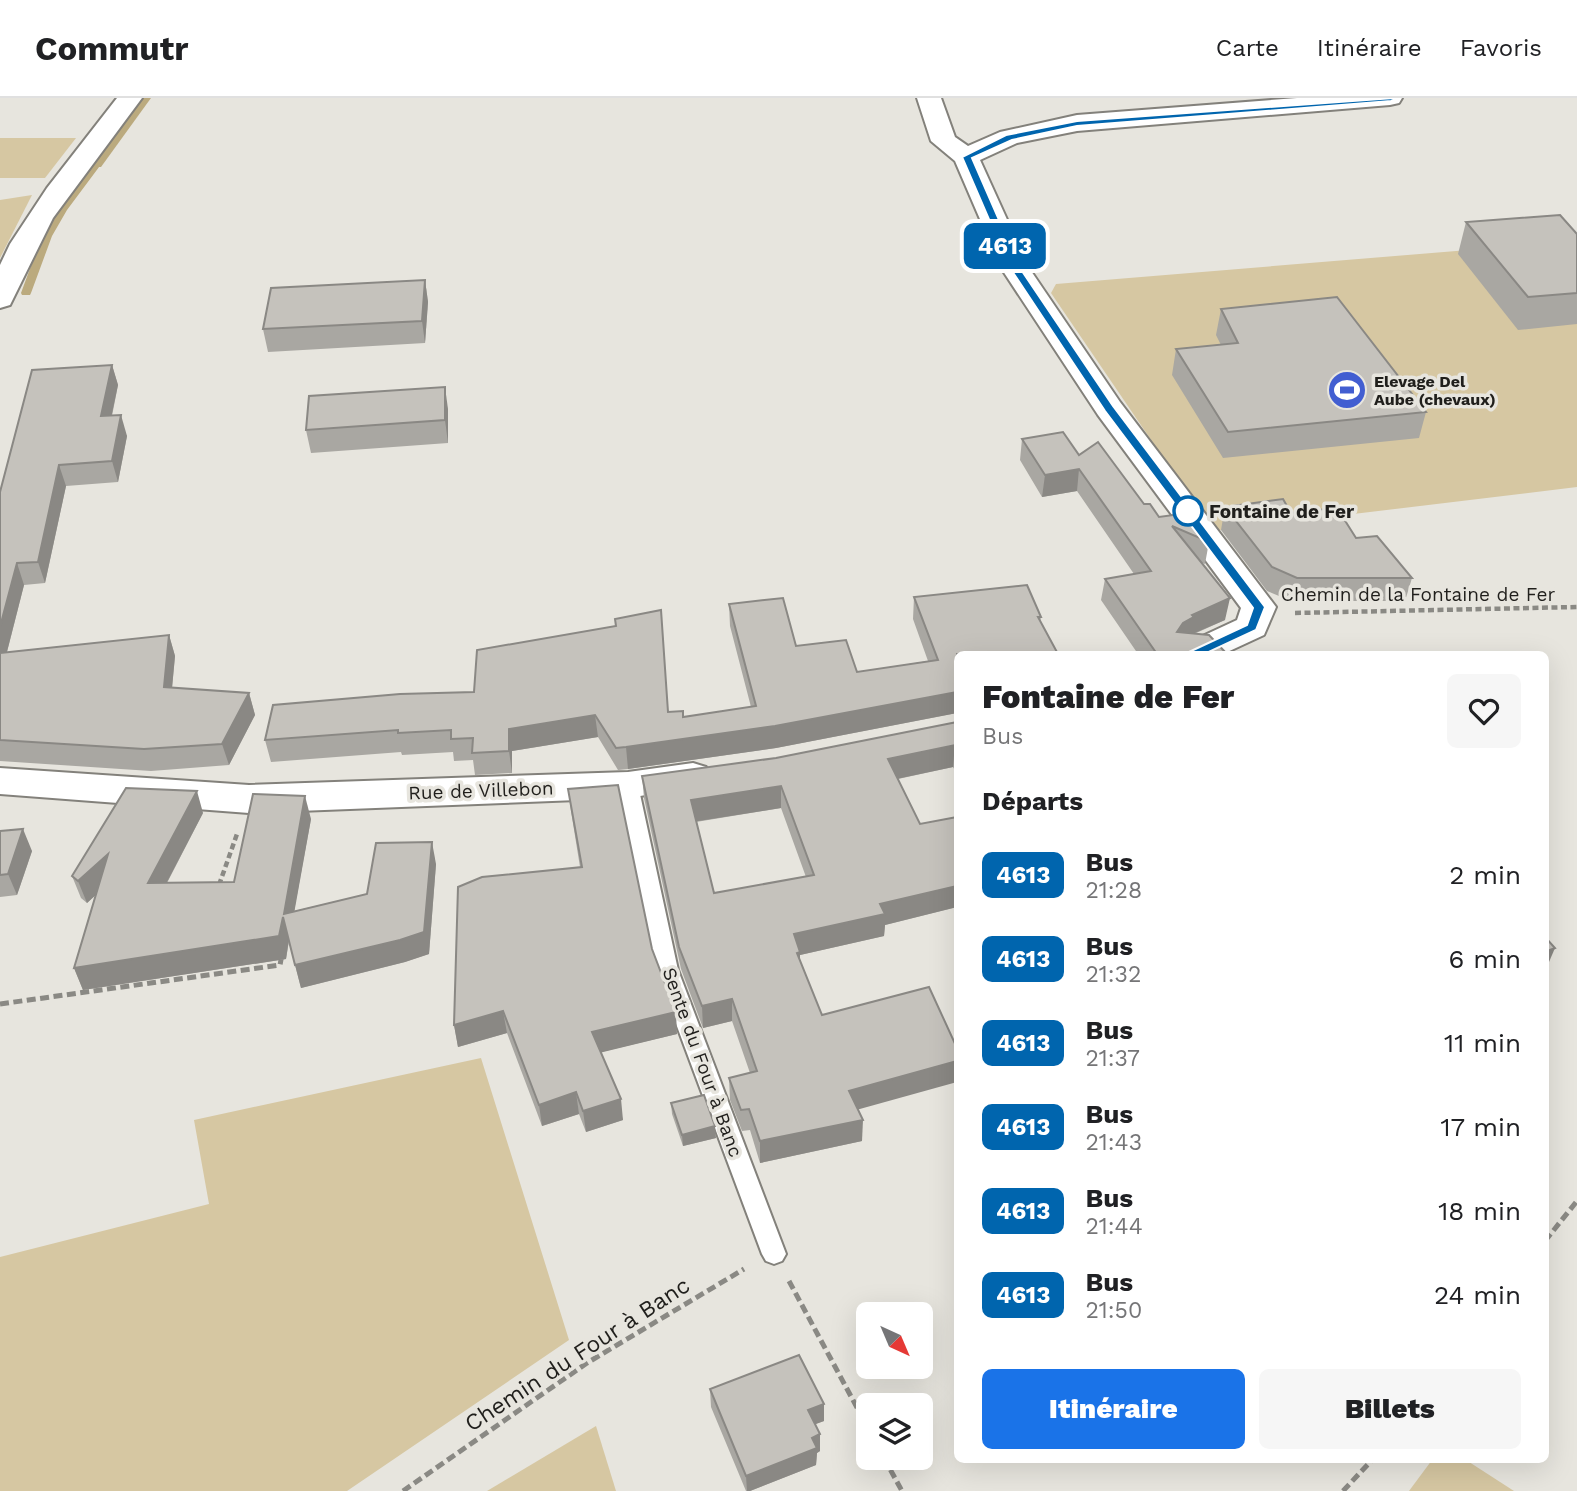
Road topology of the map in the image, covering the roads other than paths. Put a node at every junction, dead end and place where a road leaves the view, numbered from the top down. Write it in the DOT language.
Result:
graph roads {
  1 [pos="130,98"];
  2 [pos="929,98"];
  3 [pos="1390,98"];
  4 [pos="967,157"];
  5 [pos="0,299"];
  6 [pos="1200,651"];
  7 [pos="722,772"];
  8 [pos="0,781"];
  9 [pos="628,785"];
  10 [pos="774,1254"];
  1 -- 5 [label="street"];
  2 -- 4 [label="street"];
  3 -- 4 [label="street"];
  4 -- 6 [label="street"];
  7 -- 9 [label="street, Rue de Villebon"];
  8 -- 9 [label="street, Rue de Villebon"];
  9 -- 10 [label="lane, Sente du Four à Banc"];
}
